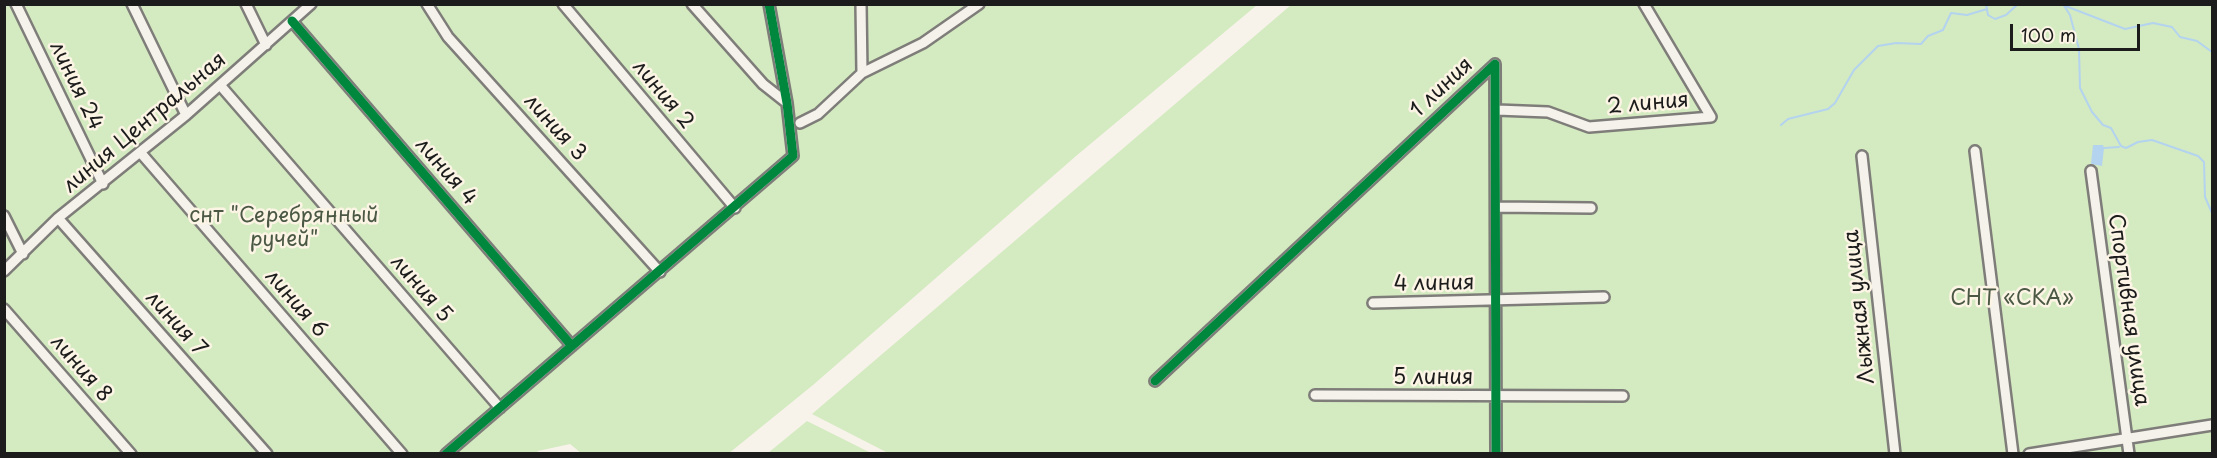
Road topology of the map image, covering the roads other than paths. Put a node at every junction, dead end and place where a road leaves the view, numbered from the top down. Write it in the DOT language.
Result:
graph roads {
  1 [pos="16,4"];
  2 [pos="132,4"];
  3 [pos="246,4"];
  4 [pos="311,4"];
  5 [pos="427,4"];
  6 [pos="563,4"];
  7 [pos="692,4"];
  8 [pos="769,4"];
  9 [pos="861,4"];
  10 [pos="979,4"];
  11 [pos="1644,4"];
  12 [pos="292,21"];
  13 [pos="266,45"];
  14 [pos="862,74"];
  15 [pos="220,85"];
  16 [pos="787,103"];
  17 [pos="1497,111"];
  18 [pos="186,114"];
  19 [pos="800,123"];
  20 [pos="140,152"];
  21 [pos="1975,152"];
  22 [pos="1862,156"];
  23 [pos="2091,171"];
  24 [pos="103,184"];
  25 [pos="1496,207"];
  26 [pos="735,208"];
  27 [pos="1592,208"];
  28 [pos="4,216"];
  29 [pos="58,218"];
  30 [pos="23,254"];
  31 [pos="4,271"];
  32 [pos="660,272"];
  33 [pos="1604,297"];
  34 [pos="1496,301"];
  35 [pos="1373,303"];
  36 [pos="4,309"];
  37 [pos="573,346"];
  38 [pos="1155,381"];
  39 [pos="1315,395"];
  40 [pos="1496,396"];
  41 [pos="1623,396"];
  42 [pos="500,408"];
  43 [pos="2212,425"];
  44 [pos="2127,439"];
  45 [pos="131,453"];
  46 [pos="267,453"];
  47 [pos="402,453"];
  48 [pos="446,453"];
  49 [pos="1496,453"];
  50 [pos="1895,453"];
  51 [pos="2013,453"];
  52 [pos="2029,453"];
  53 [pos="2129,453"];
  1 -- 24 [label="street, линия 24"];
  2 -- 18 [label="street"];
  3 -- 13 [label="street"];
  4 -- 12 [label="street, линия Центральная"];
  5 -- 32 [label="street, линия 3"];
  6 -- 26 [label="street, линия 2"];
  7 -- 16 [label="street"];
  8 -- 16 [label="street"];
  9 -- 14 [label="street"];
  10 -- 14 [label="street"];
  11 -- 17 [label="street, 2 линия"];
  12 -- 13 [label="street, линия Центральная"];
  12 -- 37 [label="street, линия 4"];
  13 -- 15 [label="street, линия Центральная"];
  14 -- 19 [label="street"];
  15 -- 18 [label="street, линия Центральная"];
  15 -- 42 [label="street, линия 5"];
  16 -- 26 [label="street"];
  17 -- 25 [label="street, 1 линия"];
  17 -- 38 [label="street, 1 линия"];
  18 -- 20 [label="street, линия Центральная"];
  20 -- 24 [label="street, линия Центральная"];
  20 -- 47 [label="street, линия 6"];
  21 -- 51 [label="street"];
  22 -- 50 [label="street, Лыжная улица"];
  23 -- 44 [label="street, Спортивная улица"];
  24 -- 29 [label="street, линия Центральная"];
  25 -- 27 [label="street"];
  25 -- 34 [label="street, 1 линия"];
  26 -- 32 [label="street"];
  28 -- 30 [label="street"];
  29 -- 30 [label="street, линия Центральная"];
  29 -- 46 [label="street, линия 7"];
  30 -- 31 [label="street, линия Центральная"];
  32 -- 37 [label="street"];
  33 -- 34 [label="street, 4 линия"];
  34 -- 35 [label="street, 4 линия"];
  34 -- 40 [label="street, 1 линия"];
  36 -- 45 [label="street, линия 8"];
  37 -- 42 [label="street"];
  39 -- 40 [label="street, 5 линия"];
  40 -- 41 [label="street, 5 линия"];
  40 -- 49 [label="street, 1 линия"];
  42 -- 48 [label="street"];
  43 -- 44 [label="street"];
  44 -- 52 [label="street"];
  44 -- 53 [label="street, Спортивная улица"];
}
